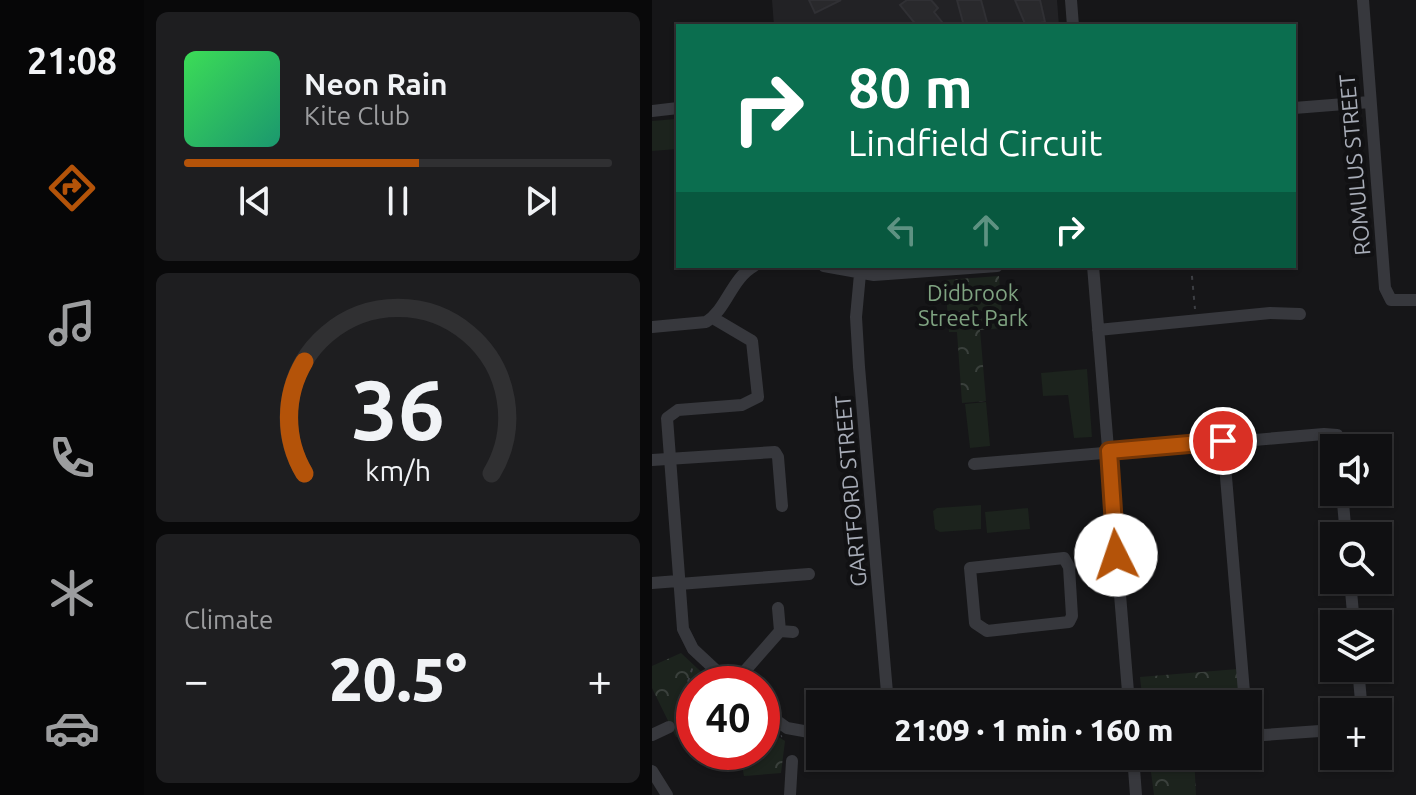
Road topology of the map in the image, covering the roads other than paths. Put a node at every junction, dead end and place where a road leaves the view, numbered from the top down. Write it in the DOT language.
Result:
graph roads {
  1 [pos="1071,0"];
  2 [pos="1363,0"];
  3 [pos="1073,24"];
  4 [pos="1370,102"];
  5 [pos="676,108"];
  6 [pos="1296,108"];
  7 [pos="652,111"];
  8 [pos="752,268"];
  9 [pos="833,268"];
  10 [pos="963,268"];
  11 [pos="1093,268"];
  12 [pos="860,274"];
  13 [pos="1248,299"];
  14 [pos="1416,300"];
  15 [pos="1300,314"];
  16 [pos="1250,315"];
  17 [pos="713,318"];
  18 [pos="652,327"];
  19 [pos="1098,330"];
  20 [pos="652,415"];
  21 [pos="667,418"];
  22 [pos="1320,434"];
  23 [pos="1223,441"];
  24 [pos="1109,451"];
  25 [pos="652,460"];
  26 [pos="669,460"];
  27 [pos="974,464"];
  28 [pos="782,506"];
  29 [pos="1069,561"];
  30 [pos="809,574"];
  31 [pos="678,582"];
  32 [pos="652,583"];
  33 [pos="778,608"];
  34 [pos="711,666"];
  35 [pos="753,666"];
  36 [pos="887,690"];
  37 [pos="1128,690"];
  38 [pos="1243,690"];
  39 [pos="780,723"];
  40 [pos="672,726"];
  41 [pos="806,731"];
  42 [pos="1320,731"];
  43 [pos="652,735"];
  44 [pos="1262,735"];
  45 [pos="792,761"];
  46 [pos="1134,770"];
  47 [pos="652,771"];
  48 [pos="667,795"];
  49 [pos="790,795"];
  50 [pos="1136,795"];
  1 -- 3 [label="street"];
  2 -- 4 [label="street, ROMULUS STREET"];
  4 -- 6 [label="street"];
  4 -- 14 [label="street, ROMULUS STREET"];
  5 -- 7 [label="street"];
  8 -- 17 [label="street"];
  9 -- 12 [label="street"];
  10 -- 12 [label="street"];
  11 -- 19 [label="street"];
  12 -- 36 [label="street, GARTFORD STREET"];
  13 -- 16 [label="street"];
  15 -- 16 [label="street"];
  16 -- 19 [label="street"];
  17 -- 18 [label="street"];
  17 -- 21 [label="street"];
  19 -- 24 [label="street"];
  20 -- 21 [label="street"];
  21 -- 26 [label="street"];
  22 -- 23 [label="street"];
  23 -- 24 [label="street"];
  23 -- 38 [label="street"];
  24 -- 27 [label="street"];
  24 -- 37 [label="street"];
  25 -- 26 [label="street"];
  26 -- 28 [label="street"];
  26 -- 31 [label="street"];
  29 -- 29 [label="street"];
  30 -- 31 [label="street"];
  31 -- 32 [label="street"];
  31 -- 34 [label="street"];
  33 -- 35 [label="street"];
  39 -- 41 [label="street"];
  40 -- 43 [label="street"];
  42 -- 44 [label="street"];
  45 -- 49 [label="street"];
  46 -- 50 [label="street"];
  47 -- 48 [label="street"];
}
